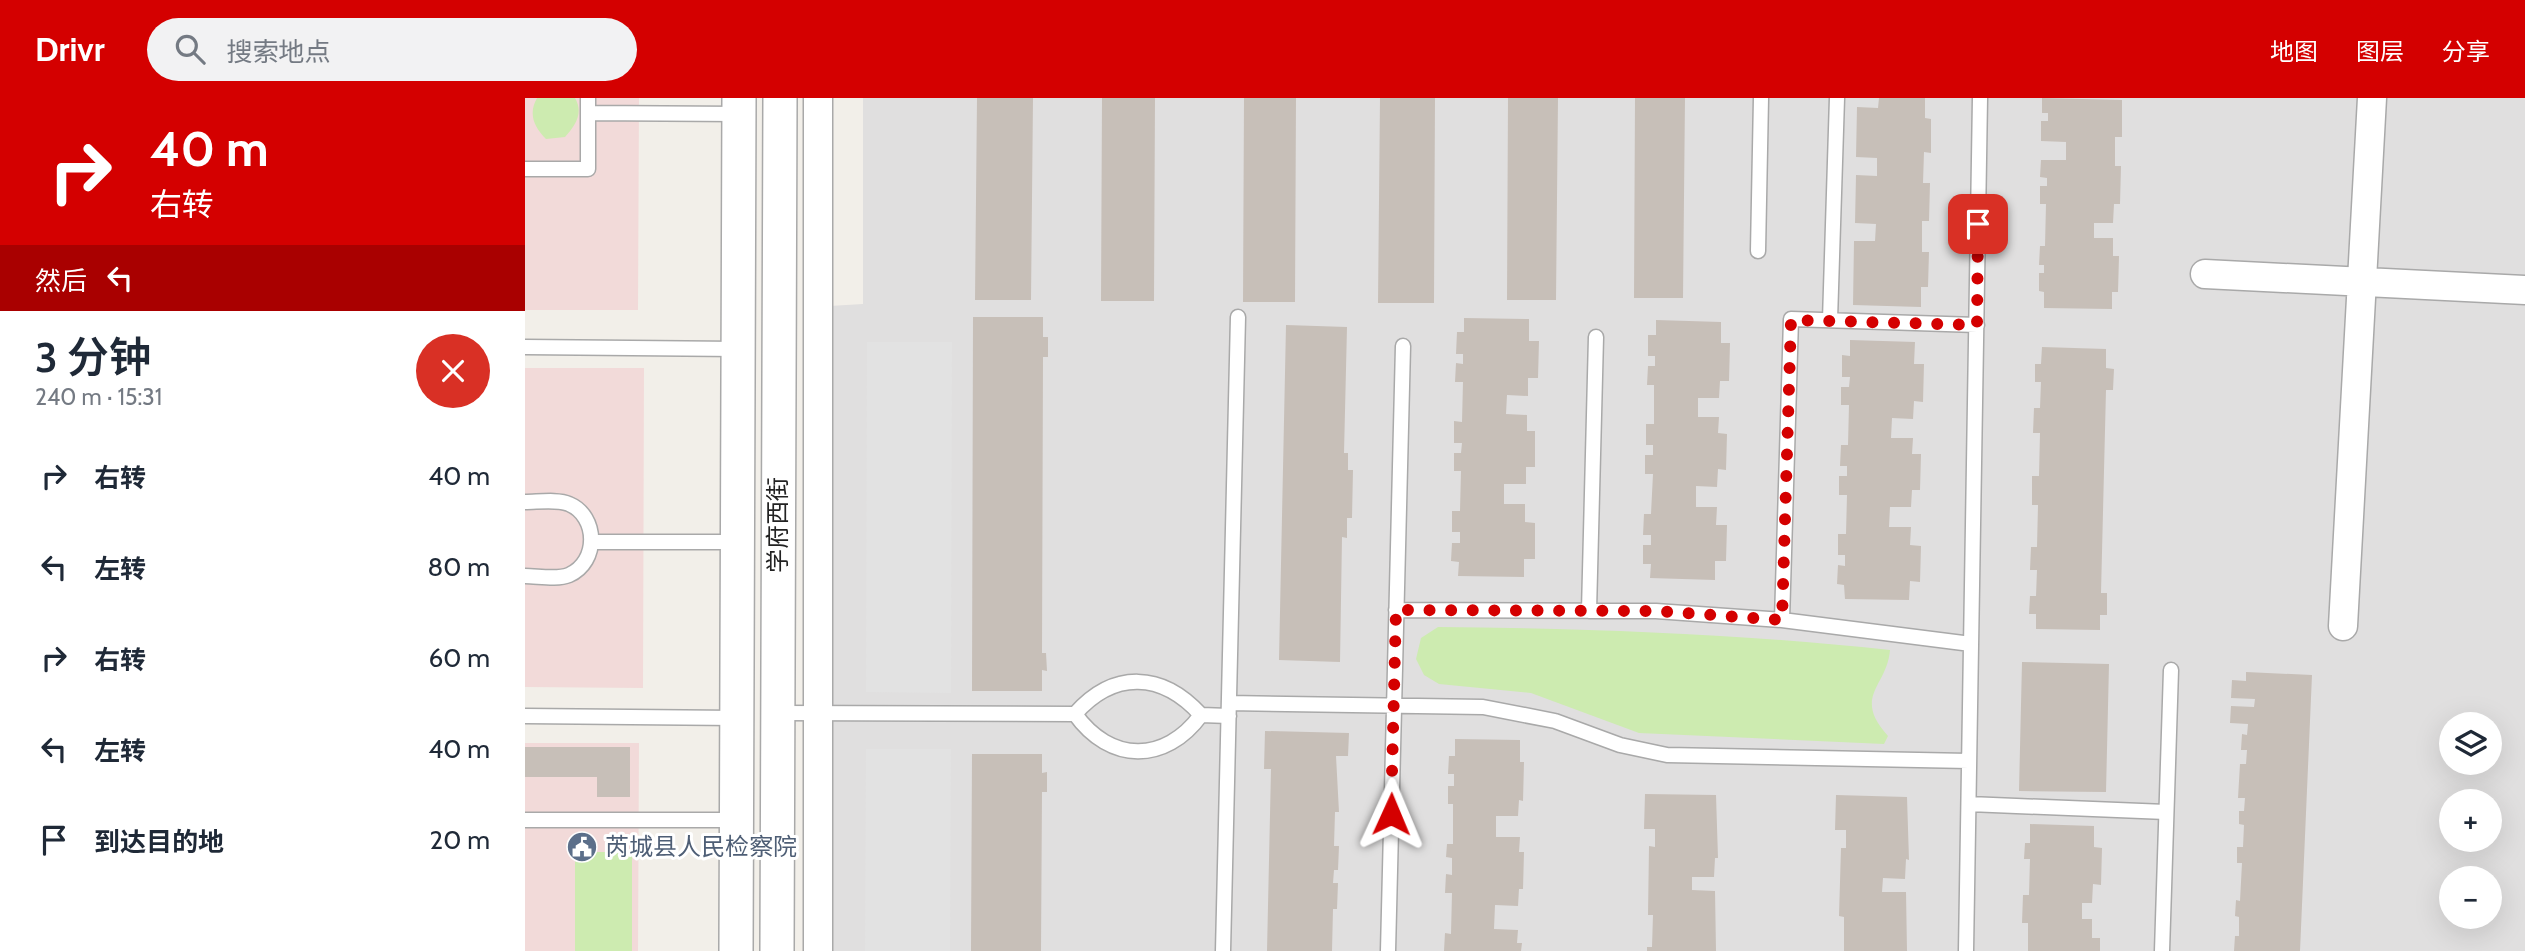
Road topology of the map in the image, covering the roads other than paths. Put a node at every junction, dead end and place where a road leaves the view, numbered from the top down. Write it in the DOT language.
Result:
graph roads {
  1 [pos="780,98"];
  2 [pos="818,98"];
  3 [pos="1761,98"];
  4 [pos="1837,98"];
  5 [pos="1980,98"];
  6 [pos="2372,98"];
  7 [pos="588,106"];
  8 [pos="739,106"];
  9 [pos="525,169"];
  10 [pos="1758,251"];
  11 [pos="2205,274"];
  12 [pos="2362,282"];
  13 [pos="2525,290"];
  14 [pos="1238,317"];
  15 [pos="1830,320"];
  16 [pos="1977,325"];
  17 [pos="1596,337"];
  18 [pos="1403,346"];
  19 [pos="525,347"];
  20 [pos="738,349"];
  21 [pos="525,502"];
  22 [pos="592,541"];
  23 [pos="737,542"];
  24 [pos="525,576"];
  25 [pos="1396,610"];
  26 [pos="1589,611"];
  27 [pos="1782,620"];
  28 [pos="2343,626"];
  29 [pos="1971,644"];
  30 [pos="2171,670"];
  31 [pos="1394,705"];
  32 [pos="1229,709"];
  33 [pos="778,713"];
  34 [pos="818,713"];
  35 [pos="1075,715"];
  36 [pos="1201,715"];
  37 [pos="525,716"];
  38 [pos="737,718"];
  39 [pos="1969,761"];
  40 [pos="1969,804"];
  41 [pos="2166,812"];
  42 [pos="525,820"];
  43 [pos="736,820"];
  44 [pos="736,951"];
  45 [pos="777,951"];
  46 [pos="818,951"];
  47 [pos="1223,951"];
  48 [pos="1388,951"];
  49 [pos="1966,951"];
  50 [pos="2162,951"];
  1 -- 33 [label="street, 学府西街"];
  2 -- 34 [label="street"];
  3 -- 10 [label="lane"];
  4 -- 15 [label="lane"];
  5 -- 16 [label="lane"];
  6 -- 12 [label="street"];
  7 -- 8 [label="lane"];
  7 -- 9 [label="lane"];
  8 -- 20 [label="street, 学府西街"];
  11 -- 12 [label="street"];
  12 -- 13 [label="street"];
  12 -- 28 [label="street"];
  14 -- 32 [label="lane"];
  15 -- 16 [label="lane"];
  15 -- 27 [label="lane"];
  16 -- 29 [label="lane"];
  17 -- 26 [label="lane"];
  18 -- 25 [label="lane"];
  19 -- 20 [label="lane"];
  20 -- 23 [label="street, 学府西街"];
  21 -- 22 [label="lane"];
  22 -- 23 [label="lane"];
  22 -- 24 [label="lane"];
  23 -- 38 [label="street, 学府西街"];
  25 -- 26 [label="lane"];
  25 -- 31 [label="lane"];
  26 -- 27 [label="lane"];
  27 -- 29 [label="lane"];
  29 -- 39 [label="lane"];
  30 -- 41 [label="lane"];
  31 -- 32 [label="lane"];
  31 -- 39 [label="lane"];
  31 -- 48 [label="lane"];
  32 -- 36 [label="lane"];
  32 -- 47 [label="lane"];
  33 -- 34 [label="lane"];
  33 -- 45 [label="street, 学府西街"];
  34 -- 35 [label="lane"];
  34 -- 46 [label="street"];
  35 -- 36 [label="lane"];
  35 -- 36 [label="lane"];
  37 -- 38 [label="lane"];
  38 -- 43 [label="street, 学府西街"];
  39 -- 40 [label="lane"];
  40 -- 41 [label="lane"];
  40 -- 49 [label="lane"];
  41 -- 50 [label="lane"];
  42 -- 43 [label="lane"];
  43 -- 44 [label="street, 学府西街"];
}
